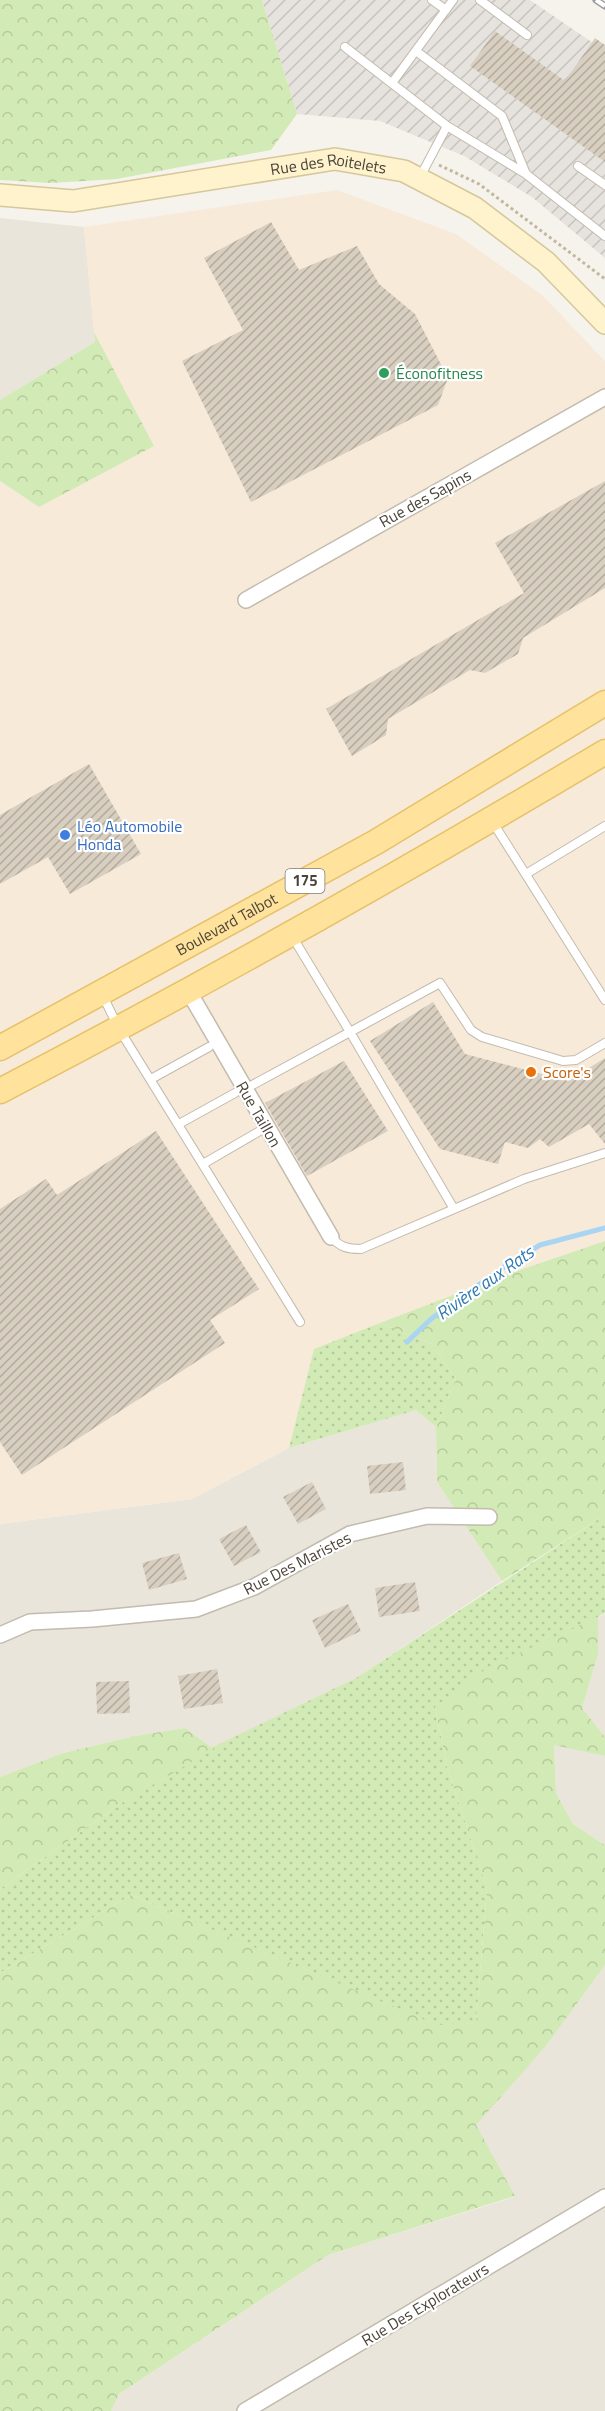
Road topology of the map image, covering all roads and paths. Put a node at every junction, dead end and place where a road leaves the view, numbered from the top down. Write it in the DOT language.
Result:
graph roads {
  1 [pos="432,0"];
  2 [pos="453,0"];
  3 [pos="480,0"];
  4 [pos="446,10"];
  5 [pos="527,35"];
  6 [pos="345,47"];
  7 [pos="416,51"];
  8 [pos="392,83"];
  9 [pos="447,126"];
  10 [pos="578,166"];
  11 [pos="525,174"];
  12 [pos="419,179"];
  13 [pos="605,185"];
  14 [pos="0,195"];
  15 [pos="605,236"];
  16 [pos="605,323"];
  17 [pos="605,397"];
  18 [pos="246,600"];
  19 [pos="605,703"];
  20 [pos="605,752"];
  21 [pos="492,820"];
  22 [pos="605,826"];
  23 [pos="526,874"];
  24 [pos="291,934"];
  25 [pos="601,986"];
  26 [pos="189,992"];
  27 [pos="101,993"];
  28 [pos="605,1000"];
  29 [pos="119,1029"];
  30 [pos="350,1032"];
  31 [pos="605,1043"];
  32 [pos="209,1047"];
  33 [pos="0,1048"];
  34 [pos="151,1079"];
  35 [pos="0,1091"];
  36 [pos="240,1091"];
  37 [pos="179,1124"];
  38 [pos="258,1132"];
  39 [pos="605,1153"];
  40 [pos="203,1164"];
  41 [pos="454,1209"];
  42 [pos="330,1237"];
  43 [pos="300,1322"];
  44 [pos="489,1517"];
  45 [pos="0,1635"];
  46 [pos="605,2197"];
  47 [pos="245,2411"];
  1 -- 4 [label="lane"];
  2 -- 4 [label="lane"];
  3 -- 5 [label="lane"];
  4 -- 7 [label="lane"];
  6 -- 8 [label="lane"];
  7 -- 8 [label="lane"];
  7 -- 11 [label="lane"];
  8 -- 9 [label="lane"];
  9 -- 11 [label="lane"];
  9 -- 12 [label="lane"];
  10 -- 13 [label="lane"];
  11 -- 15 [label="lane"];
  12 -- 14 [label="street, Rue des Roitelets"];
  12 -- 16 [label="street, Rue des Roitelets"];
  17 -- 18 [label="street, Rue des Sapins"];
  19 -- 27 [label="main road, Boulevard Talbot / 175"];
  20 -- 21 [label="main road, 175"];
  21 -- 23 [label="lane"];
  21 -- 24 [label="main road, 175"];
  22 -- 23 [label="lane"];
  23 -- 25 [label="lane"];
  24 -- 26 [label="main road, 175"];
  24 -- 30 [label="lane"];
  25 -- 28 [label="lane"];
  26 -- 29 [label="main road, 175"];
  26 -- 36 [label="street, Rue Taillon"];
  27 -- 29 [label="lane"];
  27 -- 33 [label="main road, Boulevard Talbot / 175"];
  29 -- 34 [label="lane"];
  29 -- 35 [label="main road, 175"];
  30 -- 31 [label="lane"];
  30 -- 36 [label="lane"];
  30 -- 41 [label="lane"];
  32 -- 34 [label="lane"];
  34 -- 37 [label="lane"];
  36 -- 37 [label="lane"];
  36 -- 42 [label="street, Rue Taillon"];
  37 -- 40 [label="lane"];
  38 -- 40 [label="lane"];
  39 -- 41 [label="lane"];
  40 -- 43 [label="lane"];
  41 -- 42 [label="lane"];
  44 -- 45 [label="street, Rue Des Maristes"];
  46 -- 47 [label="street, Rue Des Explorateurs"];
}
